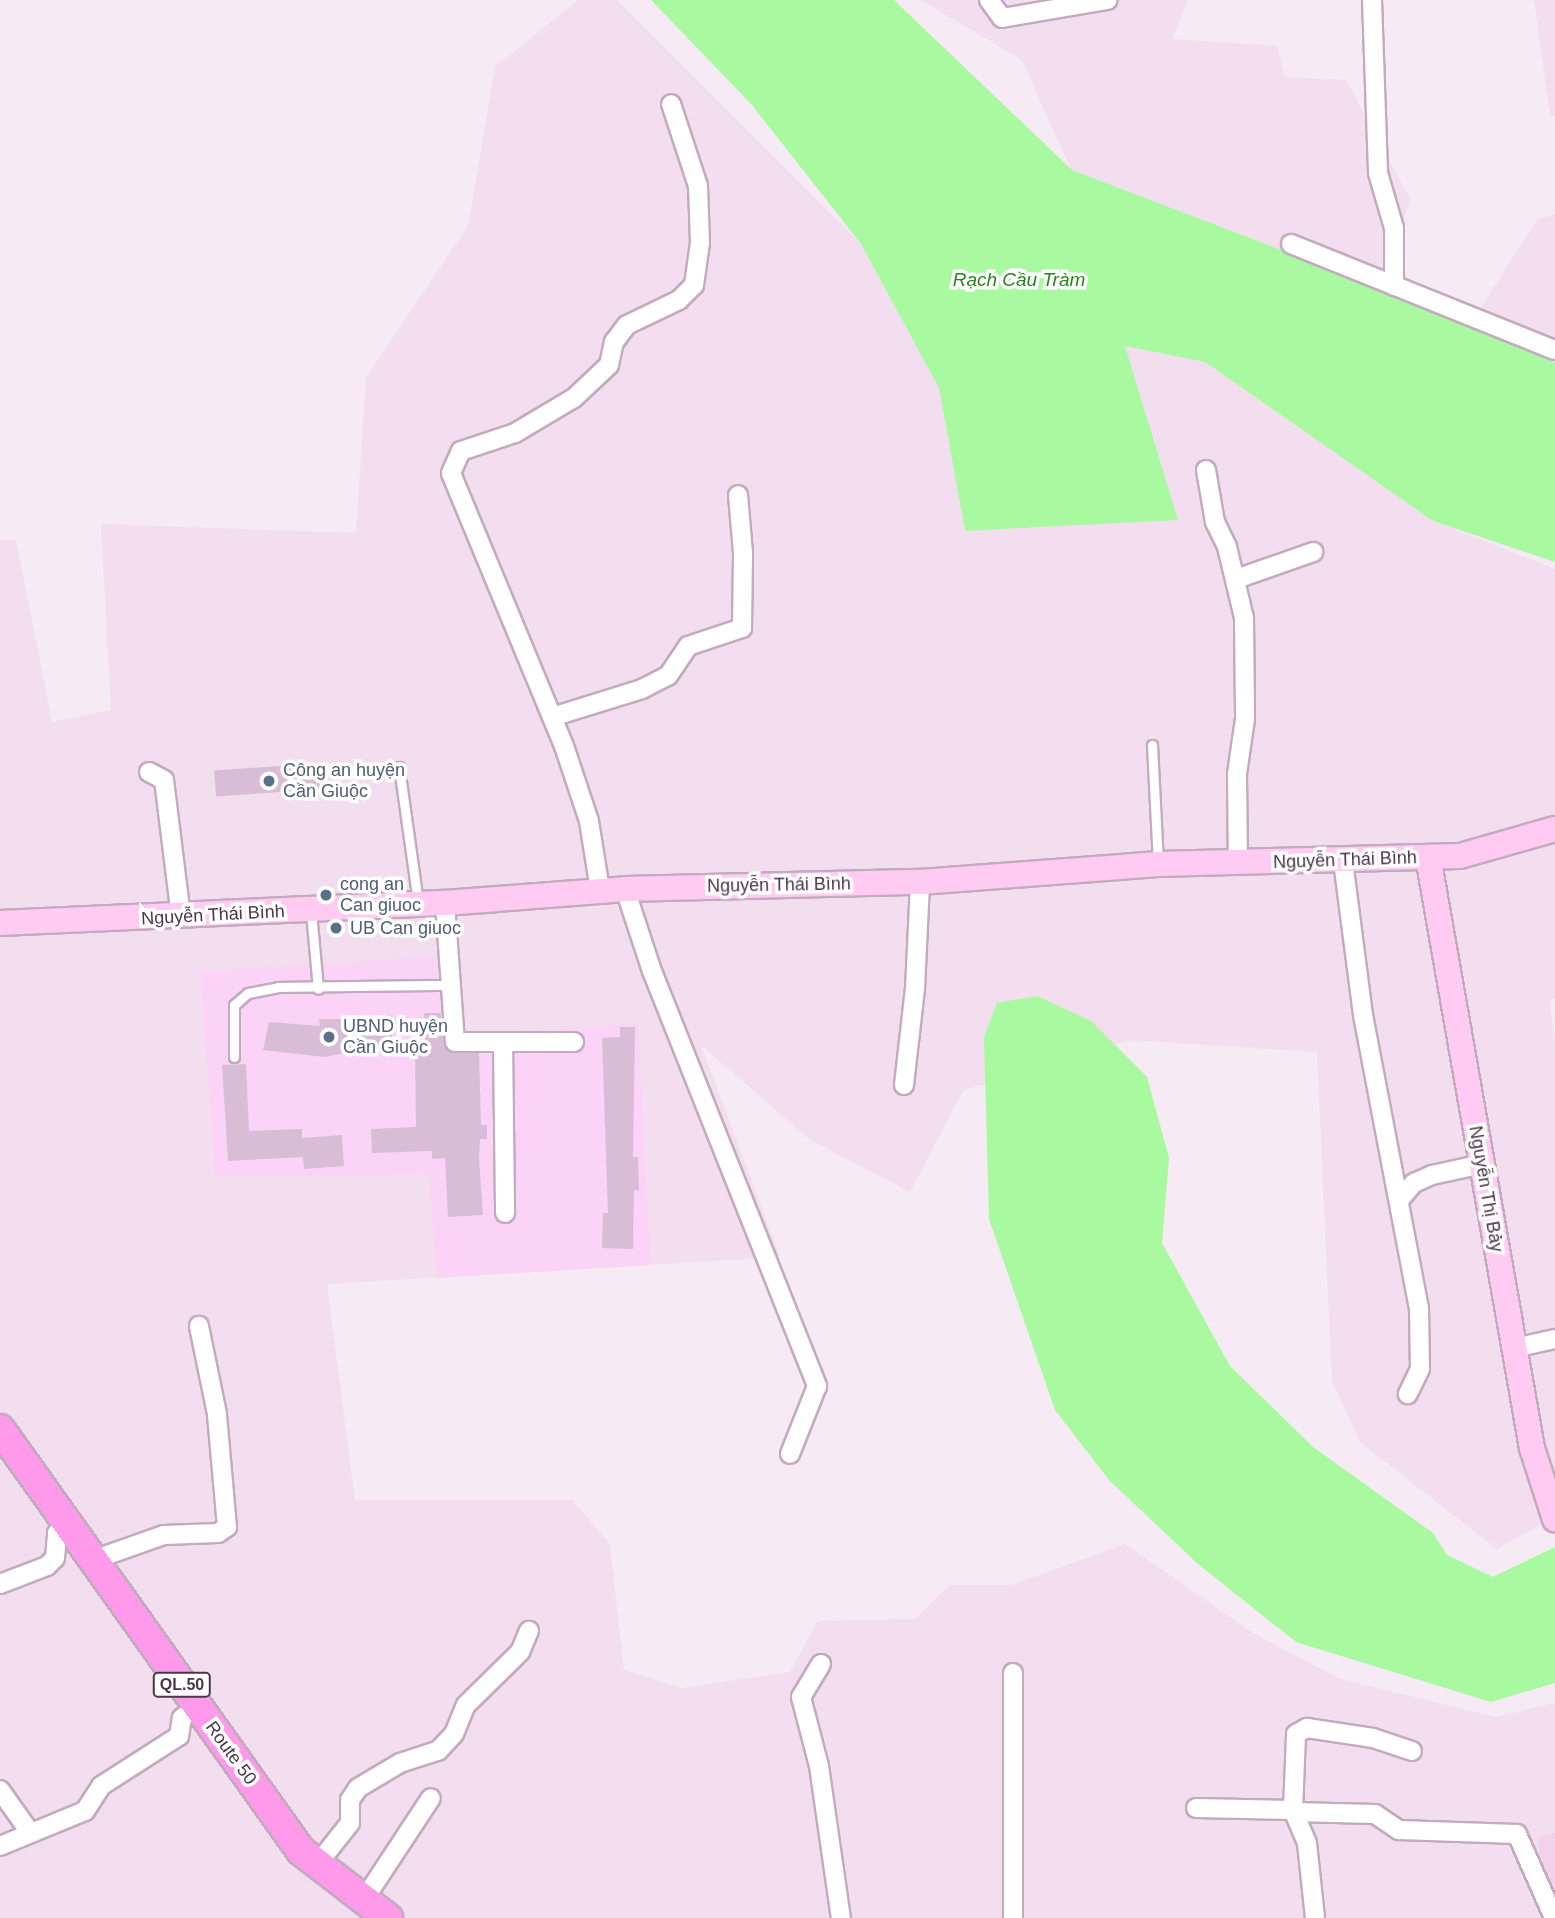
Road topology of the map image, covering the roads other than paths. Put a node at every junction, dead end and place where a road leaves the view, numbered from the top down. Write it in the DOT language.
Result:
graph roads {
  1 [pos="989,0"];
  2 [pos="1107,0"];
  3 [pos="1372,0"];
  4 [pos="671,104"];
  5 [pos="1291,244"];
  6 [pos="1394,286"];
  7 [pos="1555,350"];
  8 [pos="1206,470"];
  9 [pos="738,495"];
  10 [pos="1313,552"];
  11 [pos="1236,579"];
  12 [pos="552,717"];
  13 [pos="1152,745"];
  14 [pos="399,766"];
  15 [pos="149,772"];
  16 [pos="1555,829"];
  17 [pos="1428,857"];
  18 [pos="1343,861"];
  19 [pos="1238,863"];
  20 [pos="1158,864"];
  21 [pos="919,882"];
  22 [pos="625,889"];
  23 [pos="600,890"];
  24 [pos="445,903"];
  25 [pos="418,905"];
  26 [pos="311,910"];
  27 [pos="181,916"];
  28 [pos="0,923"];
  29 [pos="451,985"];
  30 [pos="318,989"];
  31 [pos="503,1042"];
  32 [pos="574,1042"];
  33 [pos="234,1057"];
  34 [pos="904,1085"];
  35 [pos="1482,1164"];
  36 [pos="1400,1199"];
  37 [pos="505,1213"];
  38 [pos="199,1326"];
  39 [pos="1555,1339"];
  40 [pos="1514,1348"];
  41 [pos="1408,1394"];
  42 [pos="0,1429"];
  43 [pos="790,1454"];
  44 [pos="1555,1519"];
  45 [pos="67,1524"];
  46 [pos="93,1560"];
  47 [pos="0,1584"];
  48 [pos="529,1631"];
  49 [pos="821,1664"];
  50 [pos="1013,1673"];
  51 [pos="197,1706"];
  52 [pos="1412,1751"];
  53 [pos="0,1790"];
  54 [pos="431,1798"];
  55 [pos="1196,1808"];
  56 [pos="1294,1811"];
  57 [pos="29,1831"];
  58 [pos="0,1846"];
  59 [pos="316,1866"];
  60 [pos="363,1901"];
  61 [pos="388,1918"];
  62 [pos="841,1918"];
  63 [pos="1013,1918"];
  64 [pos="1315,1918"];
  65 [pos="1554,1918"];
  1 -- 2 [label="street"];
  3 -- 6 [label="street"];
  4 -- 12 [label="street"];
  5 -- 6 [label="street"];
  6 -- 7 [label="street"];
  8 -- 11 [label="street"];
  9 -- 12 [label="street"];
  10 -- 11 [label="street"];
  11 -- 19 [label="street"];
  12 -- 23 [label="street"];
  13 -- 20 [label="lane"];
  14 -- 25 [label="lane"];
  15 -- 27 [label="street"];
  16 -- 17 [label="street, Nguyễn Thái Bình"];
  17 -- 18 [label="street, Nguyễn Thái Bình"];
  17 -- 35 [label="street, Nguyễn Thị Bảy"];
  18 -- 19 [label="street, Nguyễn Thái Bình"];
  18 -- 36 [label="street"];
  19 -- 20 [label="street, Nguyễn Thái Bình"];
  20 -- 21 [label="street, Nguyễn Thái Bình"];
  21 -- 22 [label="street, Nguyễn Thái Bình"];
  21 -- 34 [label="street"];
  22 -- 23 [label="street, Nguyễn Thái Bình"];
  22 -- 43 [label="street"];
  23 -- 24 [label="street, Nguyễn Thái Bình"];
  24 -- 25 [label="street, Nguyễn Thái Bình"];
  24 -- 29 [label="street"];
  25 -- 26 [label="street, Nguyễn Thái Bình"];
  26 -- 27 [label="street, Nguyễn Thái Bình"];
  26 -- 30 [label="lane"];
  27 -- 28 [label="street, Nguyễn Thái Bình"];
  29 -- 30 [label="lane"];
  29 -- 31 [label="street"];
  30 -- 33 [label="lane"];
  31 -- 32 [label="street"];
  31 -- 37 [label="street"];
  35 -- 36 [label="street"];
  35 -- 40 [label="street, Nguyễn Thị Bảy"];
  36 -- 41 [label="street"];
  38 -- 46 [label="street"];
  39 -- 40 [label="street"];
  40 -- 44 [label="street, Nguyễn Thị Bảy"];
  42 -- 45 [label="main road, Route 50 / QL.50"];
  45 -- 46 [label="main road, Route 50 / QL.50"];
  45 -- 47 [label="street"];
  46 -- 51 [label="main road, Route 50 / QL.50"];
  48 -- 59 [label="street"];
  49 -- 62 [label="street"];
  50 -- 63 [label="street"];
  51 -- 57 [label="street"];
  51 -- 59 [label="main road, Route 50 / QL.50"];
  52 -- 56 [label="street"];
  53 -- 57 [label="street"];
  54 -- 60 [label="street"];
  55 -- 56 [label="street"];
  56 -- 64 [label="street"];
  56 -- 65 [label="street"];
  57 -- 58 [label="street"];
  59 -- 60 [label="main road, Route 50 / QL.50"];
  60 -- 61 [label="main road, Route 50 / QL.50"];
}
